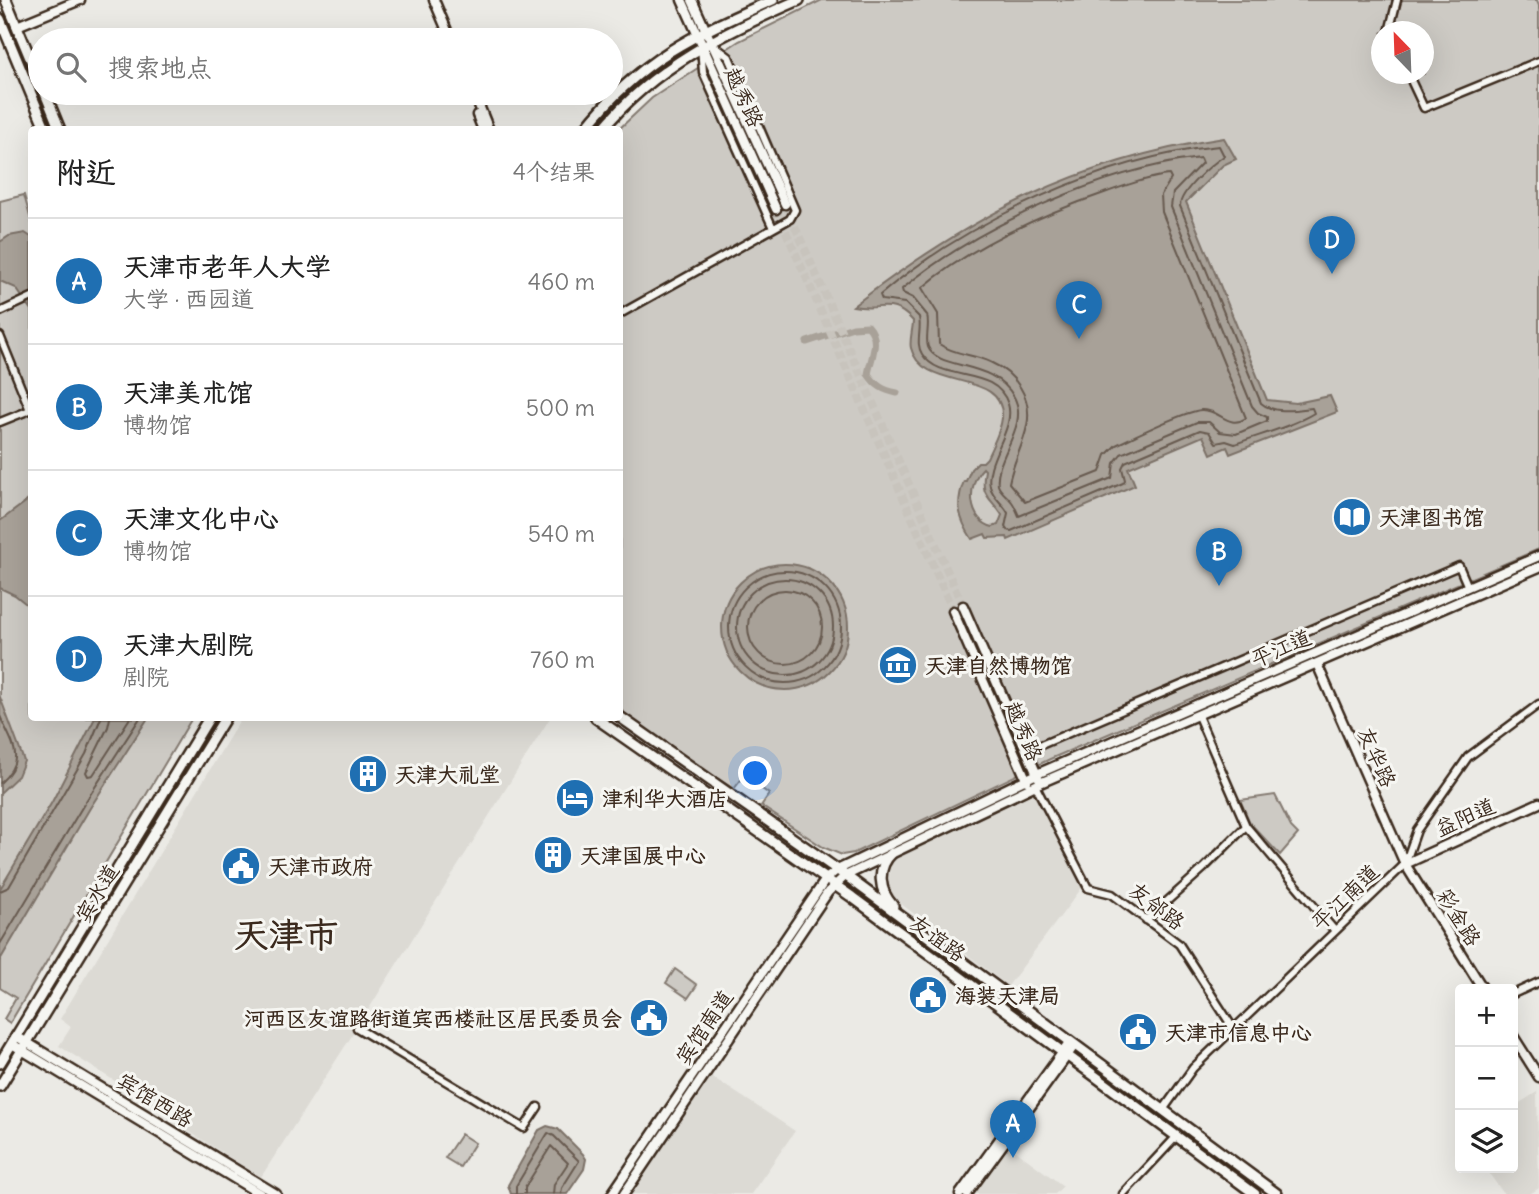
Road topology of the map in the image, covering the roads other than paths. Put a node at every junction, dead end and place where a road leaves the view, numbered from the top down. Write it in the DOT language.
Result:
graph roads {
  1 [pos="6,0"];
  2 [pos="66,0"];
  3 [pos="80,0"];
  4 [pos="431,0"];
  5 [pos="681,0"];
  6 [pos="692,0"];
  7 [pos="773,0"];
  8 [pos="799,0"];
  9 [pos="1396,0"];
  10 [pos="1391,21"];
  11 [pos="1,22"];
  12 [pos="16,24"];
  13 [pos="442,28"];
  14 [pos="445,28"];
  15 [pos="700,32"];
  16 [pos="705,44"];
  17 [pos="28,53"];
  18 [pos="1539,61"];
  19 [pos="1413,84"];
  20 [pos="28,87"];
  21 [pos="623,88"];
  22 [pos="36,105"];
  23 [pos="50,105"];
  24 [pos="473,105"];
  25 [pos="479,105"];
  26 [pos="605,105"];
  27 [pos="44,126"];
  28 [pos="58,126"];
  29 [pos="482,126"];
  30 [pos="487,126"];
  31 [pos="587,126"];
  32 [pos="606,126"];
  33 [pos="785,204"];
  34 [pos="776,209"];
  35 [pos="772,228"];
  36 [pos="28,299"];
  37 [pos="623,311"];
  38 [pos="0,312"];
  39 [pos="0,336"];
  40 [pos="28,405"];
  41 [pos="28,411"];
  42 [pos="0,422"];
  43 [pos="1539,556"];
  44 [pos="1539,567"];
  45 [pos="1468,587"];
  46 [pos="963,606"];
  47 [pos="953,611"];
  48 [pos="1317,664"];
  49 [pos="1539,704"];
  50 [pos="1198,716"];
  51 [pos="623,719"];
  52 [pos="207,721"];
  53 [pos="223,721"];
  54 [pos="600,721"];
  55 [pos="1027,751"];
  56 [pos="1034,782"];
  57 [pos="1539,803"];
  58 [pos="1246,827"];
  59 [pos="892,853"];
  60 [pos="1405,864"];
  61 [pos="841,873"];
  62 [pos="830,882"];
  63 [pos="1146,920"];
  64 [pos="912,925"];
  65 [pos="1335,931"];
  66 [pos="1539,982"];
  67 [pos="1480,984"];
  68 [pos="1518,992"];
  69 [pos="357,1028"];
  70 [pos="1233,1028"];
  71 [pos="14,1040"];
  72 [pos="1072,1044"];
  73 [pos="1518,1044"];
  74 [pos="24,1046"];
  75 [pos="1065,1054"];
  76 [pos="0,1063"];
  77 [pos="1539,1077"];
  78 [pos="0,1086"];
  79 [pos="538,1107"];
  80 [pos="1163,1110"];
  81 [pos="1177,1136"];
  82 [pos="247,1186"];
  83 [pos="260,1194"];
  84 [pos="276,1194"];
  85 [pos="612,1194"];
  86 [pos="624,1194"];
  87 [pos="960,1194"];
  88 [pos="967,1194"];
  89 [pos="1123,1194"];
  90 [pos="1255,1194"];
  91 [pos="1277,1194"];
  1 -- 12 [label="main road"];
  2 -- 12 [label="main road"];
  3 -- 12 [label="main road"];
  4 -- 13 [label="main road"];
  4 -- 14 [label="main road"];
  5 -- 15 [label="main road, 越秀路"];
  6 -- 15 [label="main road, 越秀路"];
  7 -- 15 [label="main road"];
  8 -- 16 [label="main road"];
  9 -- 10 [label="street"];
  11 -- 20 [label="main road"];
  12 -- 17 [label="main road"];
  15 -- 16 [label="main road, 越秀路"];
  15 -- 21 [label="main road"];
  16 -- 32 [label="main road"];
  16 -- 33 [label="main road, 越秀路"];
  16 -- 34 [label="main road, 越秀路"];
  16 -- 35 [label="street"];
  16 -- 35 [label="street"];
  18 -- 19 [label="street"];
  22 -- 27 [label="main road"];
  23 -- 28 [label="main road"];
  24 -- 29 [label="main road"];
  25 -- 30 [label="main road"];
  26 -- 31 [label="main road"];
  35 -- 37 [label="street"];
  36 -- 38 [label="street"];
  39 -- 40 [label="street"];
  41 -- 42 [label="street"];
  43 -- 45 [label="main road, 平江道"];
  44 -- 48 [label="main road, 平江道"];
  45 -- 55 [label="street"];
  45 -- 56 [label="main road, 平江道"];
  46 -- 55 [label="main road, 越秀路"];
  47 -- 56 [label="main road, 越秀路"];
  48 -- 50 [label="main road, 平江道"];
  48 -- 60 [label="main road, 友华路"];
  49 -- 60 [label="street, 平江南道"];
  50 -- 56 [label="main road, 平江道"];
  50 -- 58 [label="street"];
  51 -- 61 [label="main road, 友谊路"];
  52 -- 71 [label="main road, 宾水道"];
  53 -- 74 [label="main road, 宾水道"];
  54 -- 62 [label="main road, 友谊路"];
  55 -- 56 [label="main road, 越秀路"];
  56 -- 59 [label="main road"];
  56 -- 61 [label="main road"];
  56 -- 63 [label="street, 友邻路"];
  57 -- 60 [label="main road, 益阳道"];
  58 -- 63 [label="street"];
  58 -- 65 [label="street"];
  59 -- 61 [label="main road"];
  59 -- 64 [label="main road"];
  60 -- 65 [label="street, 平江南道"];
  60 -- 67 [label="main road, 彩金路"];
  61 -- 62 [label="main road"];
  61 -- 64 [label="main road, 友谊路"];
  62 -- 75 [label="main road, 友谊路"];
  62 -- 85 [label="main road, 宾馆南道"];
  62 -- 86 [label="main road, 宾馆南道"];
  63 -- 70 [label="street, 友邻路"];
  64 -- 72 [label="main road, 友谊路"];
  65 -- 70 [label="street, 平江南道"];
  66 -- 68 [label="street"];
  69 -- 79 [label="street"];
  70 -- 80 [label="street, 平江南道"];
  71 -- 74 [label="main road, 宾馆西路"];
  71 -- 76 [label="main road, 宾水道"];
  72 -- 75 [label="main road"];
  72 -- 80 [label="main road, 友谊路"];
  73 -- 77 [label="main road"];
  74 -- 78 [label="main road, 宾水道"];
  74 -- 82 [label="main road, 宾馆西路"];
  75 -- 81 [label="main road, 友谊路"];
  75 -- 87 [label="main road"];
  75 -- 88 [label="main road"];
  80 -- 91 [label="main road, 友谊路"];
  81 -- 89 [label="street"];
  81 -- 90 [label="main road, 友谊路"];
  82 -- 83 [label="main road, 宾馆西路"];
  82 -- 84 [label="main road, 宾馆西路"];
}
